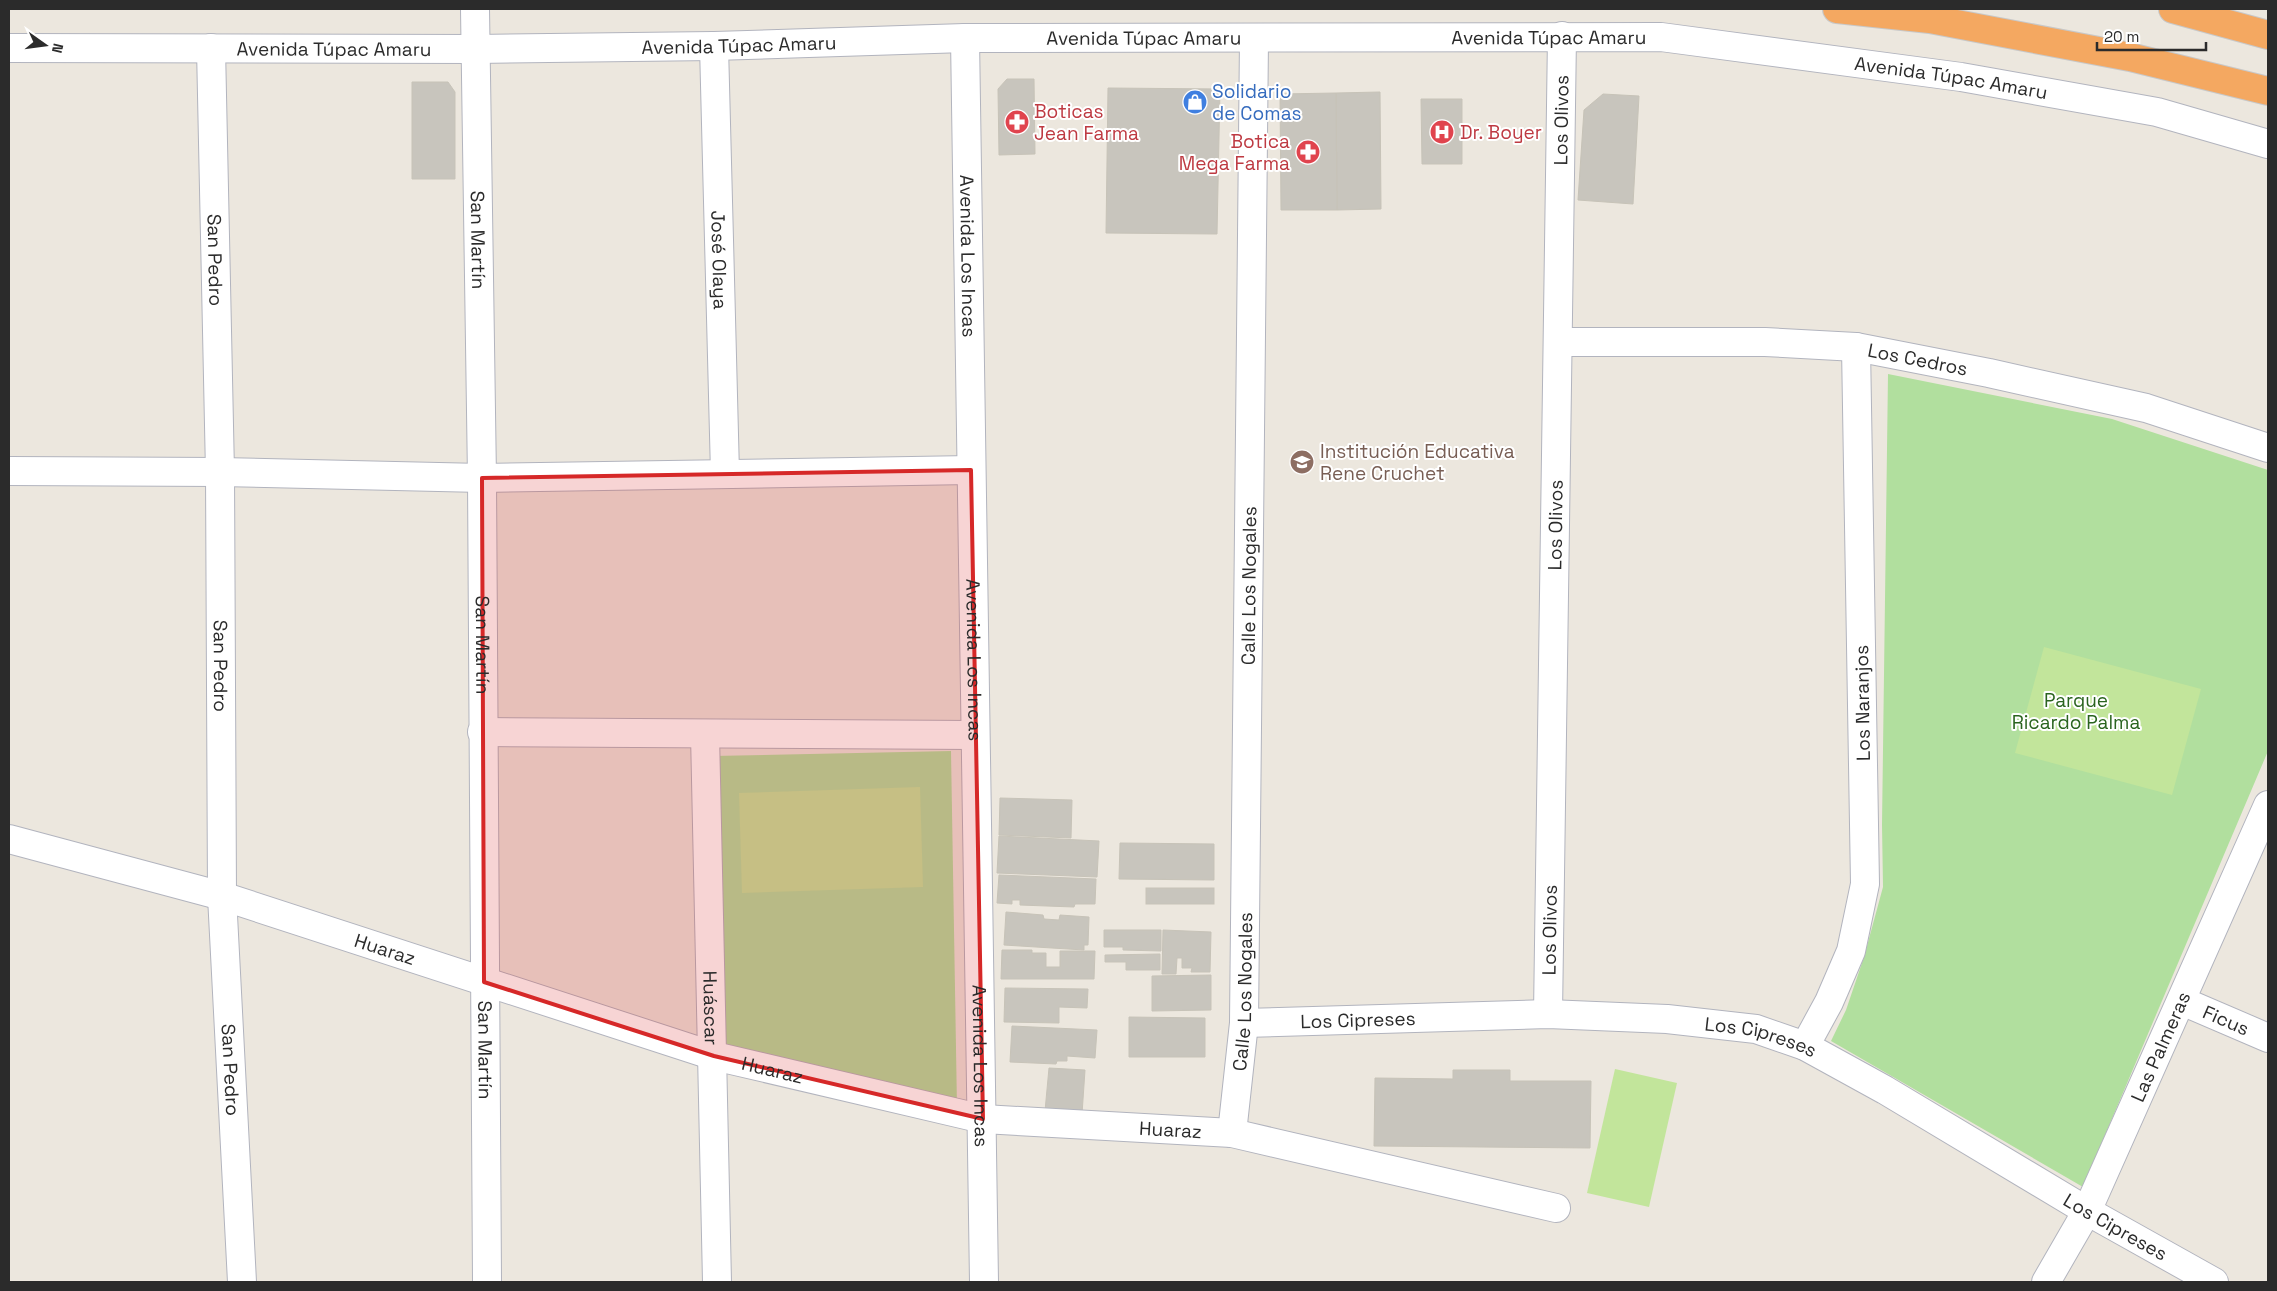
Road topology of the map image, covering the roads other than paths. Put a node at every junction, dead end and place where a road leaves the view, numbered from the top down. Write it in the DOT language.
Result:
graph roads {
  1 [pos="475,9"];
  2 [pos="1837,9"];
  3 [pos="2173,9"];
  4 [pos="2268,35"];
  5 [pos="1562,36"];
  6 [pos="965,38"];
  7 [pos="1254,39"];
  8 [pos="714,46"];
  9 [pos="9,48"];
  10 [pos="211,48"];
  11 [pos="476,48"];
  12 [pos="2268,91"];
  13 [pos="2268,144"];
  14 [pos="1558,342"];
  15 [pos="1856,347"];
  16 [pos="2268,448"];
  17 [pos="971,470"];
  18 [pos="9,471"];
  19 [pos="220,472"];
  20 [pos="725,473"];
  21 [pos="482,478"];
  22 [pos="482,732"];
  23 [pos="705,734"];
  24 [pos="975,735"];
  25 [pos="2268,805"];
  26 [pos="9,839"];
  27 [pos="222,896"];
  28 [pos="484,982"];
  29 [pos="2182,1002"];
  30 [pos="1548,1014"];
  31 [pos="1244,1024"];
  32 [pos="2268,1038"];
  33 [pos="1805,1046"];
  34 [pos="714,1056"];
  35 [pos="982,1119"];
  36 [pos="1232,1133"];
  37 [pos="1556,1208"];
  38 [pos="2087,1211"];
  39 [pos="242,1282"];
  40 [pos="486,1282"];
  41 [pos="717,1282"];
  42 [pos="984,1282"];
  43 [pos="2046,1282"];
  44 [pos="2214,1282"];
  1 -- 11 [label="street, San Martín"];
  2 -- 12 [label="highway"];
  3 -- 4 [label="highway"];
  5 -- 7 [label="street, Avenida Túpac Amaru"];
  5 -- 13 [label="street, Avenida Túpac Amaru"];
  5 -- 14 [label="street, Los Olivos"];
  6 -- 7 [label="street, Avenida Túpac Amaru"];
  6 -- 8 [label="street, Avenida Túpac Amaru"];
  6 -- 17 [label="street, Avenida Los Incas"];
  7 -- 31 [label="street, Calle Los Nogales"];
  8 -- 11 [label="street, Avenida Túpac Amaru"];
  8 -- 20 [label="street, José Olaya"];
  9 -- 10 [label="street, Avenida Túpac Amaru"];
  10 -- 11 [label="street, Avenida Túpac Amaru"];
  10 -- 19 [label="street, San Pedro"];
  11 -- 21 [label="street, San Martín"];
  14 -- 15 [label="street, Los Cedros"];
  14 -- 30 [label="street, Los Olivos"];
  15 -- 16 [label="street, Los Cedros"];
  15 -- 33 [label="street, Los Naranjos"];
  17 -- 20 [label="street"];
  17 -- 24 [label="street, Avenida Los Incas"];
  18 -- 19 [label="street"];
  19 -- 21 [label="street"];
  19 -- 27 [label="street, San Pedro"];
  20 -- 21 [label="street"];
  21 -- 22 [label="street, San Martín"];
  22 -- 23 [label="street"];
  22 -- 28 [label="street, San Martín"];
  23 -- 24 [label="street"];
  23 -- 34 [label="street, Huáscar"];
  24 -- 35 [label="street, Avenida Los Incas"];
  25 -- 29 [label="street, Las Palmeras"];
  26 -- 27 [label="street, Huaraz"];
  27 -- 28 [label="street, Huaraz"];
  27 -- 39 [label="street, San Pedro"];
  28 -- 34 [label="street, Huaraz"];
  28 -- 40 [label="street, San Martín"];
  29 -- 32 [label="street, Ficus"];
  29 -- 38 [label="street, Las Palmeras"];
  30 -- 31 [label="street, Los Cipreses"];
  30 -- 33 [label="street, Los Cipreses"];
  31 -- 36 [label="street, Calle Los Nogales"];
  33 -- 38 [label="street, Los Cipreses"];
  34 -- 35 [label="street, Huaraz"];
  34 -- 41 [label="street, Huáscar"];
  35 -- 36 [label="street, Huaraz"];
  35 -- 42 [label="street, Avenida Los Incas"];
  36 -- 37 [label="street, Huaraz"];
  38 -- 43 [label="street, Las Palmeras"];
  38 -- 44 [label="street, Los Cipreses"];
}
